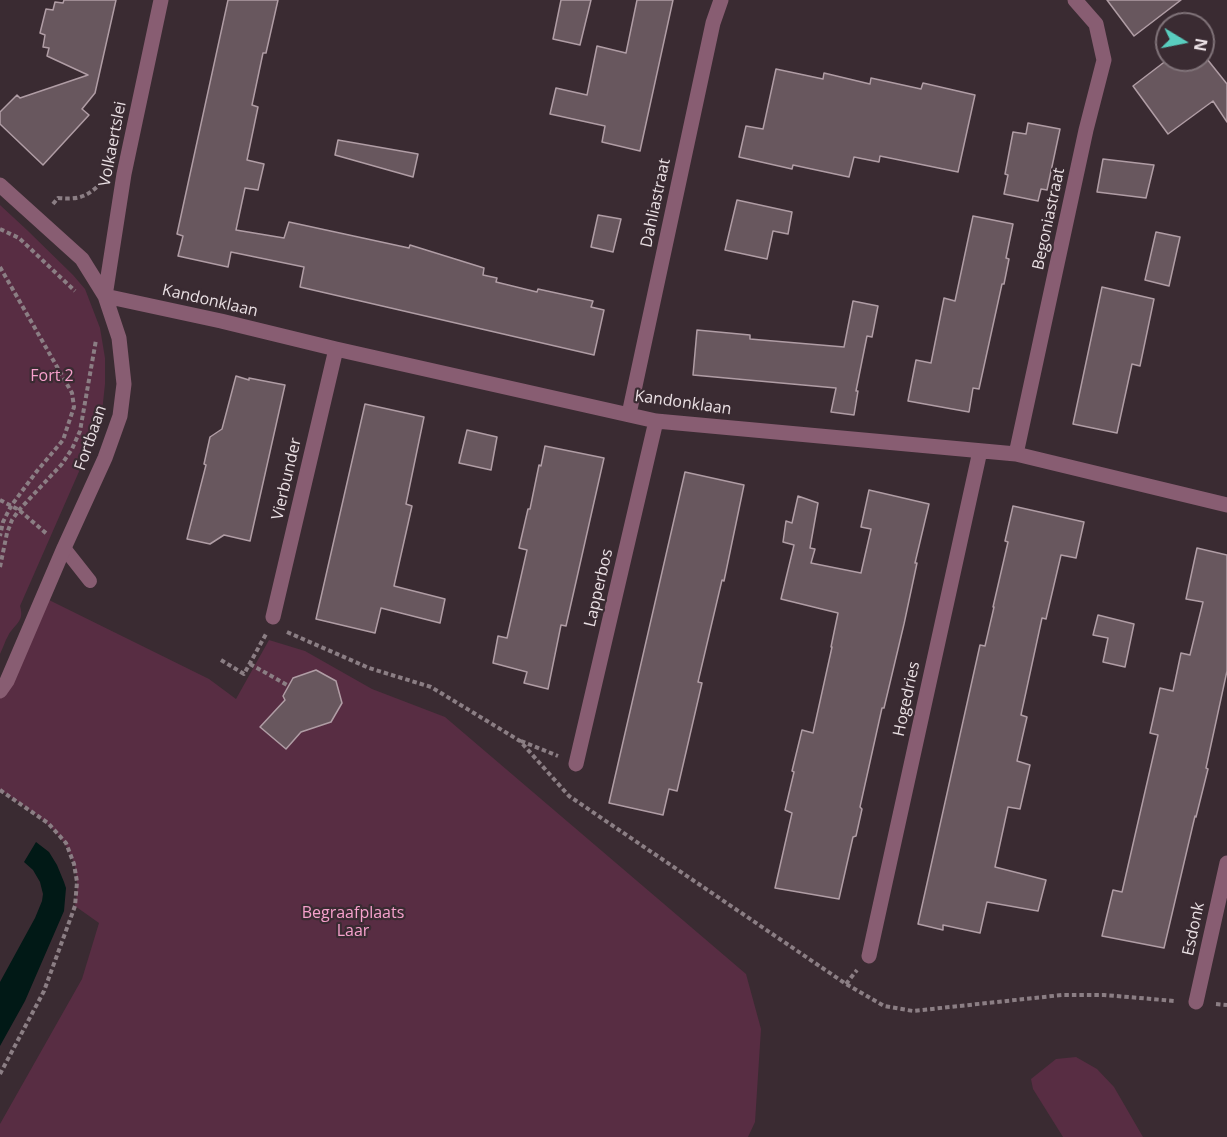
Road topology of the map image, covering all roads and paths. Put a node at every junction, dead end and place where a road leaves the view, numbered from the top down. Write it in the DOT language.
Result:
graph roads {
  1 [pos="161,0"];
  2 [pos="721,0"];
  3 [pos="1075,0"];
  4 [pos="124,174"];
  5 [pos="0,185"];
  6 [pos="39,220"];
  7 [pos="0,229"];
  8 [pos="0,267"];
  9 [pos="105,296"];
  10 [pos="82,298"];
  11 [pos="97,334"];
  12 [pos="336,349"];
  13 [pos="628,414"];
  14 [pos="656,421"];
  15 [pos="980,451"];
  16 [pos="1016,454"];
  17 [pos="0,501"];
  18 [pos="1227,505"];
  19 [pos="11,506"];
  20 [pos="19,510"];
  21 [pos="0,536"];
  22 [pos="64,548"];
  23 [pos="0,567"];
  24 [pos="90,581"];
  25 [pos="274,614"];
  26 [pos="221,660"];
  27 [pos="250,664"];
  28 [pos="289,686"];
  29 [pos="0,691"];
  30 [pos="520,741"];
  31 [pos="576,764"];
  32 [pos="0,790"];
  33 [pos="1227,863"];
  34 [pos="869,956"];
  35 [pos="1196,1002"];
  36 [pos="1227,1005"];
  37 [pos="0,1074"];
  1 -- 4 [label="street, Volkaertslei"];
  2 -- 13 [label="street, Dahliastraat"];
  3 -- 16 [label="street, Begoniastraat"];
  4 -- 6 [label="path"];
  4 -- 9 [label="street, Volkaertslei"];
  5 -- 6 [label="street, Fortbaan"];
  6 -- 9 [label="street, Fortbaan"];
  7 -- 10 [label="path"];
  8 -- 19 [label="path"];
  9 -- 12 [label="street, Kandonklaan"];
  9 -- 22 [label="street, Fortbaan"];
  11 -- 20 [label="path"];
  12 -- 13 [label="street, Kandonklaan"];
  12 -- 25 [label="street, Vierbunder"];
  13 -- 14 [label="street, Kandonklaan"];
  14 -- 15 [label="street, Kandonklaan"];
  14 -- 31 [label="street, Lapperbos"];
  15 -- 16 [label="street, Kandonklaan"];
  15 -- 34 [label="street, Hogedries"];
  16 -- 18 [label="street, Kandonklaan"];
  17 -- 19 [label="path"];
  19 -- 20 [label="path"];
  19 -- 21 [label="path"];
  20 -- 22 [label="path"];
  20 -- 23 [label="path"];
  22 -- 24 [label="lane"];
  22 -- 29 [label="street, Fortbaan"];
  25 -- 27 [label="path"];
  25 -- 30 [label="path"];
  26 -- 27 [label="path"];
  27 -- 28 [label="path"];
  30 -- 31 [label="path"];
  30 -- 35 [label="path"];
  32 -- 37 [label="path"];
  33 -- 35 [label="street, Esdonk"];
  35 -- 36 [label="path"];
}
